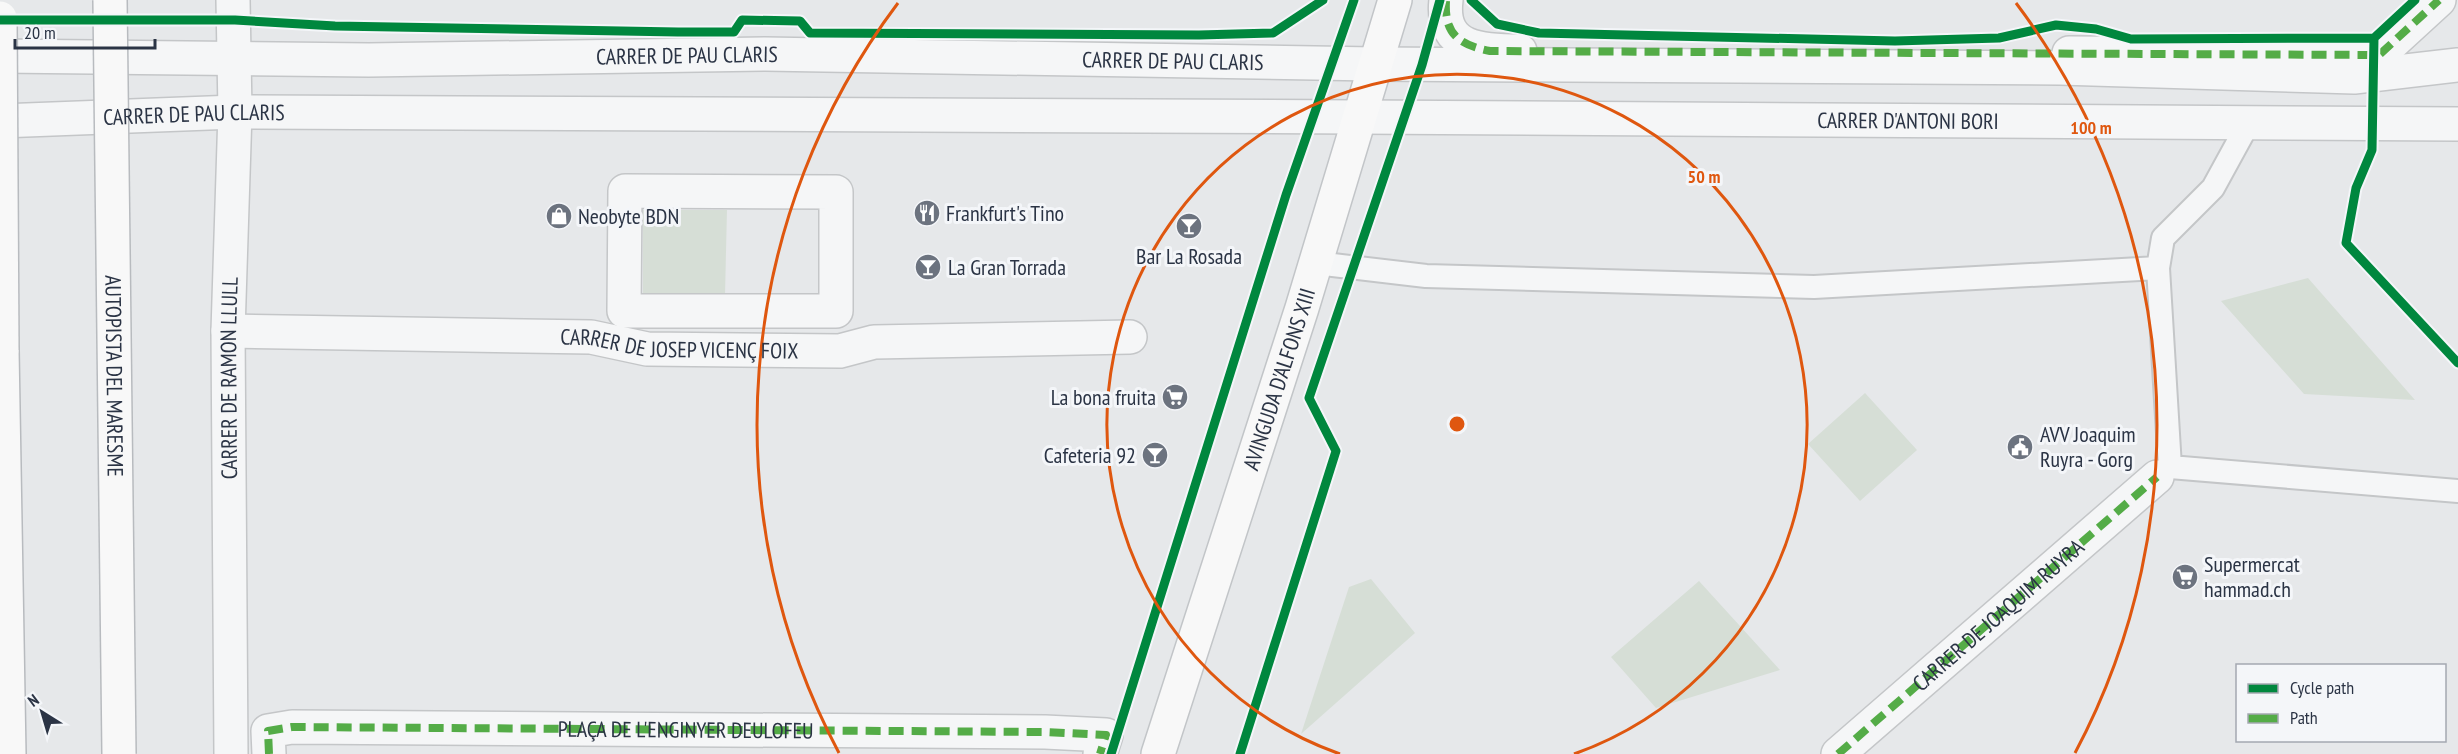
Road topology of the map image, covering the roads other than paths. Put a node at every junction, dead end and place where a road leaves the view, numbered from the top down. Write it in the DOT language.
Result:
graph roads {
  1 [pos="110,0"];
  2 [pos="233,0"];
  3 [pos="1395,0"];
  4 [pos="1446,0"];
  5 [pos="2439,0"];
  6 [pos="0,18"];
  7 [pos="0,56"];
  8 [pos="236,59"];
  9 [pos="1374,64"];
  10 [pos="2458,65"];
  11 [pos="235,112"];
  12 [pos="1358,117"];
  13 [pos="0,121"];
  14 [pos="2248,124"];
  15 [pos="2458,124"];
  16 [pos="1316,263"];
  17 [pos="2158,268"];
  18 [pos="624,311"];
  19 [pos="228,331"];
  20 [pos="1130,337"];
  21 [pos="2157,477"];
  22 [pos="2458,491"];
  23 [pos="9,754"];
  24 [pos="119,754"];
  25 [pos="231,754"];
  26 [pos="269,754"];
  27 [pos="1100,754"];
  28 [pos="1158,754"];
  29 [pos="1838,754"];
  1 -- 24 [label="main road, AUTOPISTA DEL MARESME, bridge"];
  2 -- 8 [label="street, CARRER DE RAMON LLULL"];
  3 -- 9 [label="main road, AVINGUDA D'ALFONS XIII"];
  4 -- 5 [label="street"];
  6 -- 23 [label="main road, bridge"];
  7 -- 8 [label="street, CARRER DE PAU CLARIS"];
  8 -- 9 [label="street, CARRER DE PAU CLARIS"];
  8 -- 11 [label="street, CARRER DE RAMON LLULL"];
  9 -- 10 [label="street"];
  9 -- 12 [label="main road, AVINGUDA D'ALFONS XIII"];
  11 -- 12 [label="street, CARRER DE PAU CLARIS"];
  11 -- 13 [label="street, CARRER DE PAU CLARIS"];
  11 -- 19 [label="street, CARRER DE RAMON LLULL"];
  12 -- 14 [label="street, CARRER D'ANTONI BORI"];
  12 -- 16 [label="main road, AVINGUDA D'ALFONS XIII"];
  14 -- 15 [label="street, CARRER D'ANTONI BORI"];
  14 -- 17 [label="lane"];
  16 -- 17 [label="lane"];
  16 -- 28 [label="main road, AVINGUDA D'ALFONS XIII"];
  17 -- 22 [label="lane"];
  18 -- 18 [label="street"];
  19 -- 20 [label="street, CARRER DE JOSEP VICENÇ FOIX"];
  19 -- 25 [label="street, CARRER DE RAMON LLULL"];
  21 -- 29 [label="street, CARRER DE JOAQUIM RUYRA"];
  26 -- 27 [label="street, PLAÇA DE L'ENGINYER DEULOFEU"];
}
